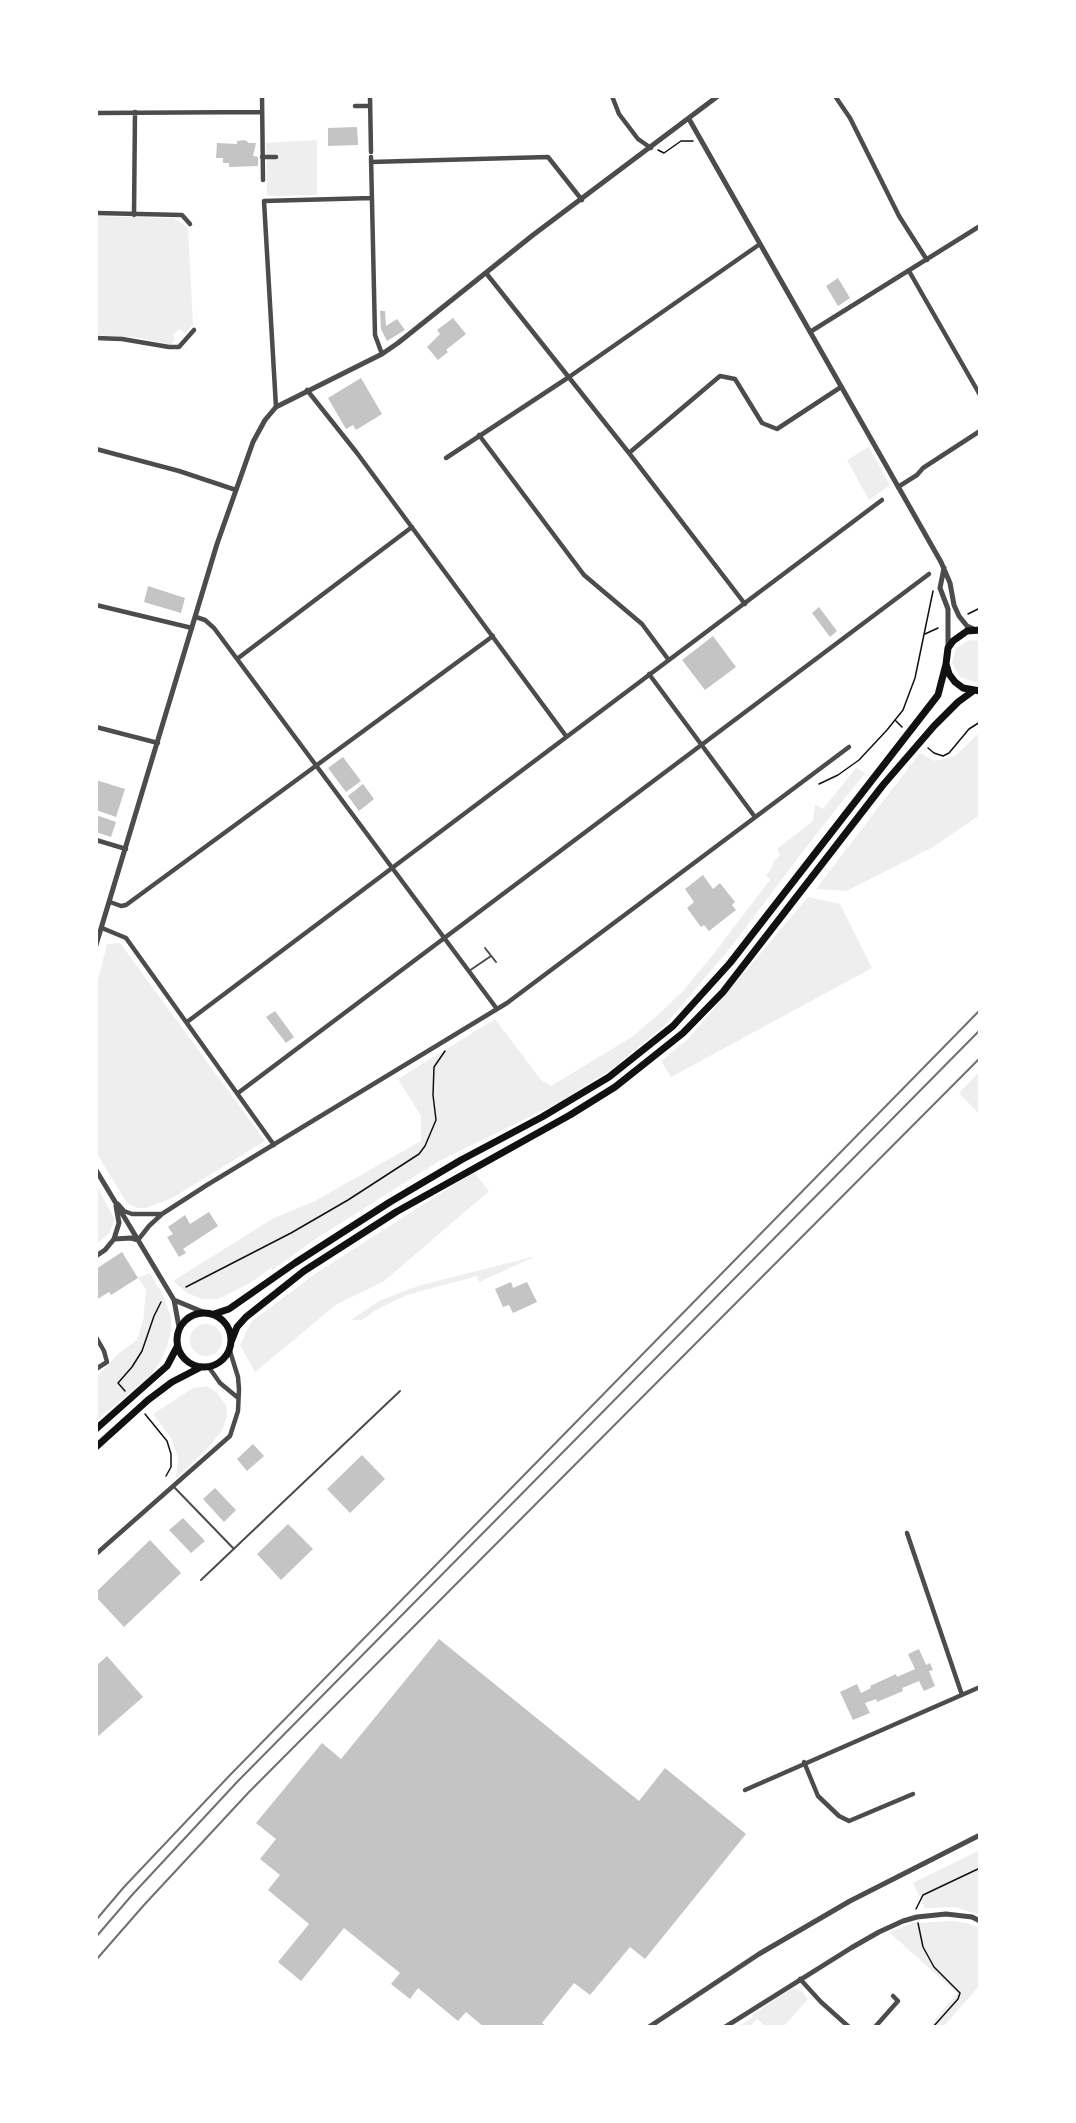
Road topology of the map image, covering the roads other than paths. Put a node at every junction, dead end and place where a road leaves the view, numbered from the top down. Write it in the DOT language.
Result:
graph roads {
  1 [pos="370,96"];
  2 [pos="612,96"];
  3 [pos="718,96"];
  4 [pos="835,96"];
  5 [pos="262,98"];
  6 [pos="355,106"];
  7 [pos="370,106"];
  8 [pos="96,112"];
  9 [pos="135,112"];
  10 [pos="262,112"];
  11 [pos="689,119"];
  12 [pos="651,148"];
  13 [pos="262,157"];
  14 [pos="276,157"];
  15 [pos="371,157"];
  16 [pos="263,180"];
  17 [pos="372,198"];
  18 [pos="582,200"];
  19 [pos="96,213"];
  20 [pos="134,214"];
  21 [pos="190,224"];
  22 [pos="980,226"];
  23 [pos="760,244"];
  24 [pos="927,260"];
  25 [pos="909,271"];
  26 [pos="486,273"];
  27 [pos="194,330"];
  28 [pos="810,332"];
  29 [pos="96,339"];
  30 [pos="382,354"];
  31 [pos="569,377"];
  32 [pos="841,387"];
  33 [pos="308,390"];
  34 [pos="980,395"];
  35 [pos="276,407"];
  36 [pos="980,431"];
  37 [pos="479,435"];
  38 [pos="96,449"];
  39 [pos="629,453"];
  40 [pos="446,458"];
  41 [pos="898,487"];
  42 [pos="236,490"];
  43 [pos="882,500"];
  44 [pos="412,527"];
  45 [pos="944,568"];
  46 [pos="929,574"];
  47 [pos="745,604"];
  48 [pos="96,605"];
  49 [pos="196,617"];
  50 [pos="192,628"];
  51 [pos="978,630"];
  52 [pos="493,636"];
  53 [pos="948,648"];
  54 [pos="237,659"];
  55 [pos="668,659"];
  56 [pos="946,664"];
  57 [pos="649,674"];
  58 [pos="977,691"];
  59 [pos="96,727"];
  60 [pos="566,736"];
  61 [pos="158,743"];
  62 [pos="701,745"];
  63 [pos="849,747"];
  64 [pos="834,759"];
  65 [pos="315,764"];
  66 [pos="838,765"];
  67 [pos="755,817"];
  68 [pos="96,840"];
  69 [pos="126,849"];
  70 [pos="392,869"];
  71 [pos="110,902"];
  72 [pos="102,928"];
  73 [pos="444,939"];
  74 [pos="96,945"];
  75 [pos="485,948"];
  76 [pos="491,956"];
  77 [pos="496,962"];
  78 [pos="469,971"];
  79 [pos="497,1009"];
  80 [pos="187,1022"];
  81 [pos="238,1093"];
  82 [pos="274,1145"];
  83 [pos="96,1170"];
  84 [pos="114,1199"];
  85 [pos="162,1214"];
  86 [pos="114,1239"];
  87 [pos="138,1240"];
  88 [pos="96,1256"];
  89 [pos="174,1300"];
  90 [pos="203,1312"];
  91 [pos="214,1314"];
  92 [pos="179,1327"];
  93 [pos="96,1337"];
  94 [pos="230,1345"];
  95 [pos="177,1347"];
  96 [pos="205,1367"];
  97 [pos="96,1369"];
  98 [pos="400,1390"];
  99 [pos="237,1397"];
  100 [pos="96,1429"];
  101 [pos="96,1447"];
  102 [pos="174,1487"];
  103 [pos="907,1533"];
  104 [pos="234,1549"];
  105 [pos="96,1554"];
  106 [pos="201,1580"];
  107 [pos="980,1687"];
  108 [pos="962,1695"];
  109 [pos="804,1762"];
  110 [pos="744,1790"];
  111 [pos="913,1794"];
  112 [pos="980,1835"];
  113 [pos="980,1921"];
  114 [pos="800,1979"];
  115 [pos="892,1996"];
  116 [pos="649,2027"];
  117 [pos="725,2027"];
  118 [pos="849,2027"];
  119 [pos="875,2027"];
  1 -- 7 [label="street"];
  2 -- 12 [label="street"];
  3 -- 11 [label="street"];
  4 -- 24 [label="street"];
  5 -- 10 [label="street"];
  6 -- 7 [label="street"];
  7 -- 15 [label="street"];
  8 -- 9 [label="street"];
  9 -- 10 [label="street"];
  9 -- 20 [label="street"];
  10 -- 13 [label="street"];
  11 -- 12 [label="street"];
  11 -- 23 [label="street"];
  12 -- 18 [label="street"];
  13 -- 14 [label="street"];
  13 -- 16 [label="street"];
  15 -- 17 [label="street"];
  15 -- 18 [label="street"];
  17 -- 30 [label="street"];
  17 -- 35 [label="street"];
  18 -- 26 [label="street"];
  19 -- 20 [label="street"];
  20 -- 21 [label="street"];
  22 -- 24 [label="street"];
  23 -- 28 [label="street"];
  23 -- 31 [label="street"];
  24 -- 25 [label="street"];
  25 -- 28 [label="street"];
  25 -- 34 [label="street"];
  26 -- 30 [label="street"];
  26 -- 31 [label="street"];
  27 -- 29 [label="street"];
  28 -- 32 [label="street"];
  30 -- 33 [label="street"];
  31 -- 37 [label="street"];
  31 -- 39 [label="street"];
  32 -- 39 [label="street"];
  32 -- 41 [label="street"];
  33 -- 35 [label="street"];
  33 -- 44 [label="street"];
  35 -- 42 [label="street"];
  36 -- 41 [label="street"];
  37 -- 40 [label="street"];
  37 -- 55 [label="street"];
  38 -- 42 [label="street"];
  39 -- 47 [label="street"];
  41 -- 45 [label="street"];
  42 -- 49 [label="street"];
  43 -- 47 [label="street"];
  44 -- 52 [label="street"];
  44 -- 54 [label="street"];
  45 -- 51 [label="street"];
  45 -- 53 [label="street"];
  46 -- 62 [label="street"];
  47 -- 55 [label="street"];
  48 -- 50 [label="street"];
  49 -- 50 [label="street"];
  49 -- 54 [label="street"];
  50 -- 61 [label="street"];
  51 -- 53 [label="main road"];
  52 -- 60 [label="street"];
  52 -- 65 [label="street"];
  53 -- 56 [label="main road"];
  54 -- 65 [label="street"];
  55 -- 57 [label="street"];
  56 -- 58 [label="main road"];
  56 -- 91 [label="main road"];
  57 -- 60 [label="street"];
  57 -- 62 [label="street"];
  58 -- 94 [label="main road"];
  59 -- 61 [label="street"];
  60 -- 70 [label="street"];
  61 -- 69 [label="street"];
  62 -- 67 [label="street"];
  62 -- 73 [label="street"];
  63 -- 64 [label="street"];
  64 -- 66 [label="street"];
  64 -- 67 [label="street"];
  65 -- 70 [label="street"];
  65 -- 71 [label="street"];
  67 -- 79 [label="street"];
  68 -- 69 [label="street"];
  69 -- 71 [label="street"];
  70 -- 73 [label="street"];
  70 -- 80 [label="street"];
  71 -- 72 [label="street"];
  72 -- 74 [label="street"];
  72 -- 80 [label="street"];
  73 -- 78 [label="street"];
  73 -- 81 [label="street"];
  75 -- 76 [label="lane"];
  76 -- 77 [label="lane"];
  76 -- 78 [label="lane"];
  78 -- 79 [label="street"];
  79 -- 82 [label="street"];
  80 -- 81 [label="street"];
  81 -- 82 [label="street"];
  82 -- 85 [label="street"];
  83 -- 84 [label="street"];
  84 -- 85 [label="street"];
  84 -- 86 [label="street"];
  84 -- 87 [label="street"];
  85 -- 87 [label="street"];
  86 -- 87 [label="street"];
  86 -- 88 [label="street"];
  87 -- 89 [label="street"];
  89 -- 90 [label="street"];
  89 -- 92 [label="street"];
  90 -- 91 [label="main road"];
  90 -- 92 [label="main road"];
  91 -- 94 [label="main road"];
  92 -- 95 [label="main road"];
  93 -- 97 [label="street"];
  94 -- 96 [label="main road"];
  94 -- 99 [label="street"];
  95 -- 96 [label="main road"];
  95 -- 100 [label="main road"];
  96 -- 99 [label="street"];
  96 -- 101 [label="main road"];
  98 -- 104 [label="lane"];
  99 -- 102 [label="street"];
  102 -- 104 [label="lane"];
  102 -- 105 [label="street"];
  103 -- 108 [label="street"];
  104 -- 106 [label="lane"];
  107 -- 108 [label="street"];
  108 -- 109 [label="street"];
  109 -- 110 [label="street"];
  109 -- 111 [label="street"];
  112 -- 116 [label="street"];
  113 -- 114 [label="street"];
  114 -- 117 [label="street"];
  114 -- 118 [label="street"];
  115 -- 119 [label="street"];
}
